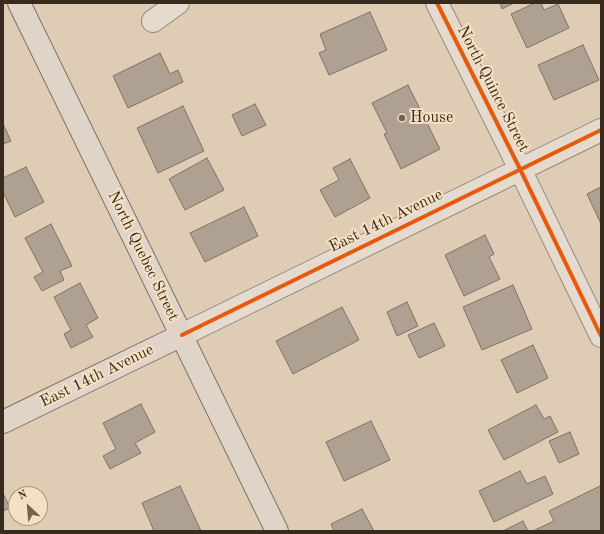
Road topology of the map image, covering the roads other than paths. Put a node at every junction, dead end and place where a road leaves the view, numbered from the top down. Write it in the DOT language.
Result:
graph roads {
  1 [pos="19,3"];
  2 [pos="178,3"];
  3 [pos="437,3"];
  4 [pos="153,21"];
  5 [pos="601,130"];
  6 [pos="520,169"];
  7 [pos="182,335"];
  8 [pos="601,336"];
  9 [pos="3,422"];
  10 [pos="277,531"];
  1 -- 7 [label="main road, North Quebec Street"];
  2 -- 4 [label="street"];
  3 -- 6 [label="street, North Quince Street"];
  5 -- 6 [label="street, East 14th Avenue"];
  6 -- 7 [label="street, East 14th Avenue"];
  6 -- 8 [label="street, North Quince Street"];
  7 -- 9 [label="main road, East 14th Avenue"];
  7 -- 10 [label="main road, North Quebec Street"];
}
